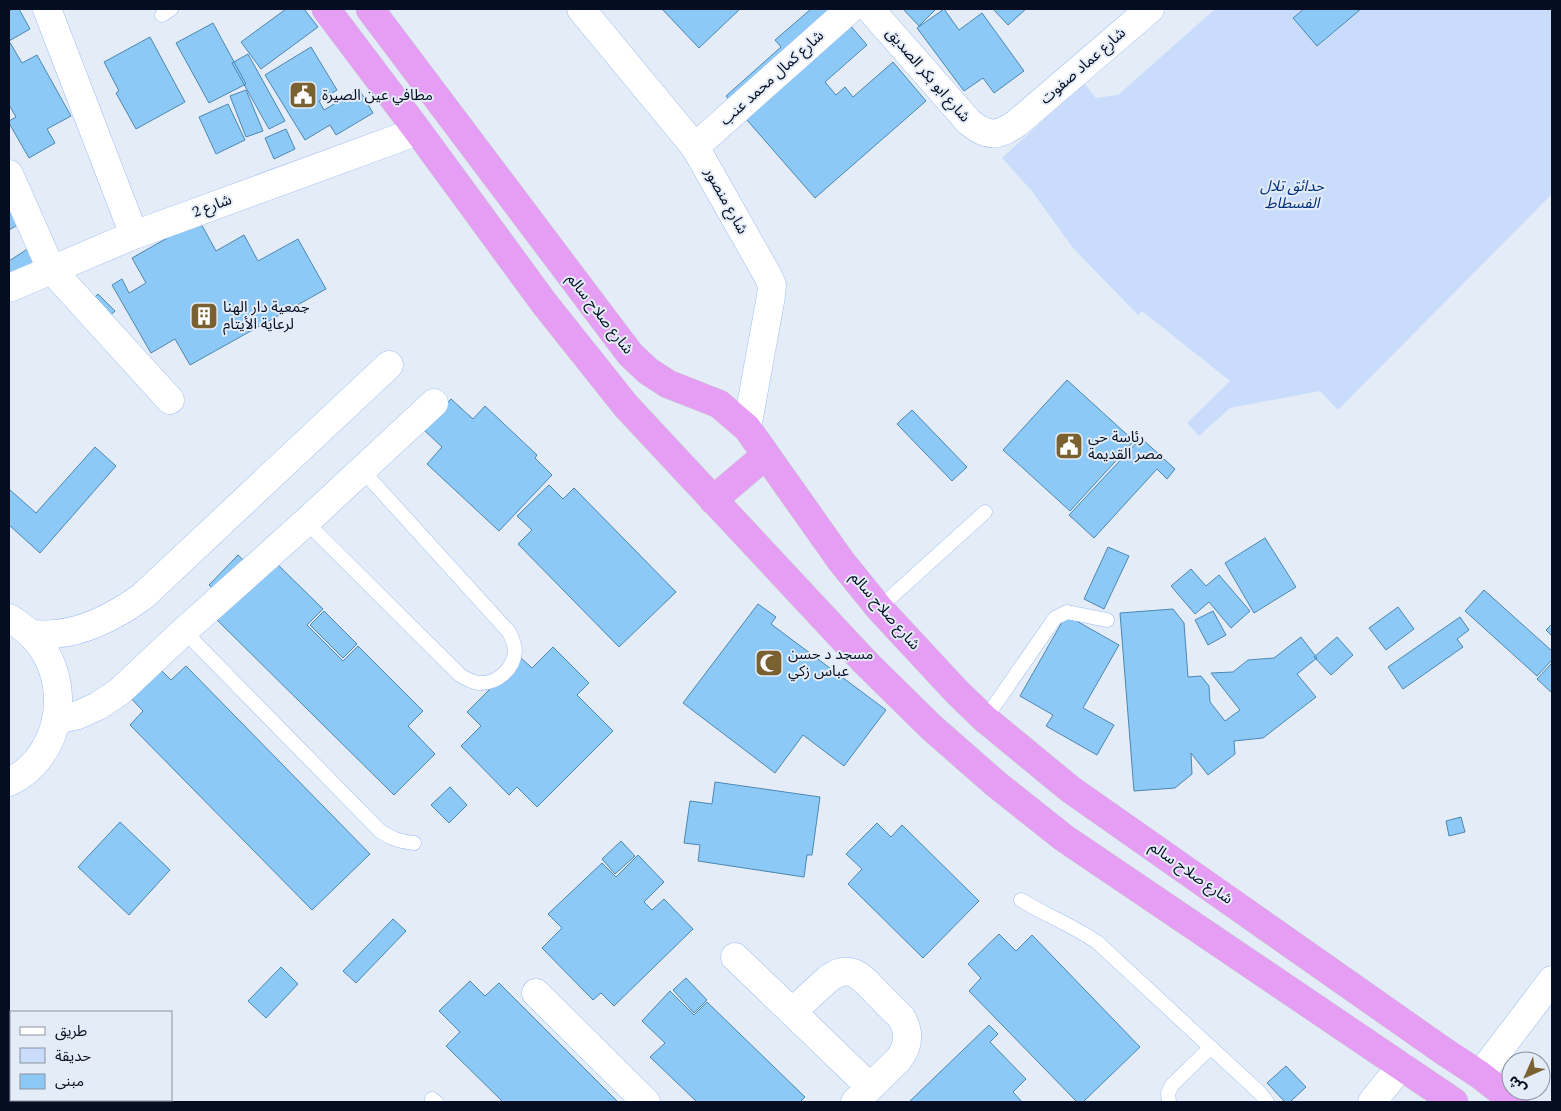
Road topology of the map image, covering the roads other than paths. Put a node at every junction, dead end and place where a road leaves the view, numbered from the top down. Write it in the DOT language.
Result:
graph roads {
  1 [pos="47,9"];
  2 [pos="326,9"];
  3 [pos="370,9"];
  4 [pos="581,9"];
  5 [pos="850,9"];
  6 [pos="870,9"];
  7 [pos="1150,9"];
  8 [pos="1017,123"];
  9 [pos="418,130"];
  10 [pos="695,147"];
  11 [pos="9,174"];
  12 [pos="134,235"];
  13 [pos="51,270"];
  14 [pos="9,288"];
  15 [pos="389,365"];
  16 [pos="170,400"];
  17 [pos="434,404"];
  18 [pos="747,428"];
  19 [pos="766,455"];
  20 [pos="362,470"];
  21 [pos="713,500"];
  22 [pos="985,512"];
  23 [pos="306,522"];
  24 [pos="879,608"];
  25 [pos="9,618"];
  26 [pos="1107,620"];
  27 [pos="184,631"];
  28 [pos="31,634"];
  29 [pos="985,719"];
  30 [pos="56,720"];
  31 [pos="10,783"];
  32 [pos="414,843"];
  33 [pos="1021,900"];
  34 [pos="735,957"];
  35 [pos="1552,980"];
  36 [pos="536,993"];
  37 [pos="792,1012"];
  38 [pos="1211,1047"];
  39 [pos="1401,1066"];
  40 [pos="1480,1075"];
  41 [pos="862,1095"];
  42 [pos="646,1102"];
  43 [pos="1169,1102"];
  44 [pos="1267,1102"];
  45 [pos="1372,1102"];
  46 [pos="1454,1102"];
  47 [pos="1515,1102"];
  1 -- 12 [label="street"];
  2 -- 9 [label="highway"];
  3 -- 18 [label="highway, شارع صلاح سالم"];
  4 -- 10 [label="street, شارع منصور"];
  5 -- 10 [label="street, شارع كمال محمد عنب"];
  6 -- 8 [label="street, شارع ابو بكر الصديق"];
  7 -- 8 [label="street, شارع عماد صفوت"];
  9 -- 12 [label="street, شارع 2"];
  9 -- 21 [label="highway"];
  10 -- 18 [label="street, شارع منصور"];
  11 -- 13 [label="street"];
  12 -- 13 [label="street, شارع 2"];
  13 -- 14 [label="street, شارع 2"];
  13 -- 16 [label="street"];
  15 -- 28 [label="street"];
  17 -- 20 [label="street"];
  18 -- 19 [label="highway, شارع صلاح سالم"];
  19 -- 21 [label="highway"];
  19 -- 24 [label="highway, شارع صلاح سالم"];
  20 -- 23 [label="street"];
  20 -- 23 [label="lane"];
  21 -- 39 [label="highway"];
  22 -- 24 [label="lane"];
  23 -- 27 [label="street"];
  24 -- 29 [label="highway, شارع صلاح سالم"];
  25 -- 28 [label="street"];
  26 -- 29 [label="lane"];
  27 -- 30 [label="street"];
  27 -- 32 [label="lane"];
  28 -- 30 [label="street"];
  29 -- 40 [label="highway, شارع صلاح سالم"];
  30 -- 31 [label="street"];
  33 -- 38 [label="lane"];
  34 -- 37 [label="street"];
  35 -- 40 [label="street"];
  36 -- 42 [label="street"];
  37 -- 41 [label="street"];
  37 -- 41 [label="street"];
  38 -- 43 [label="lane"];
  38 -- 44 [label="lane"];
  39 -- 45 [label="street"];
  39 -- 46 [label="highway"];
  40 -- 47 [label="highway, شارع صلاح سالم"];
}
